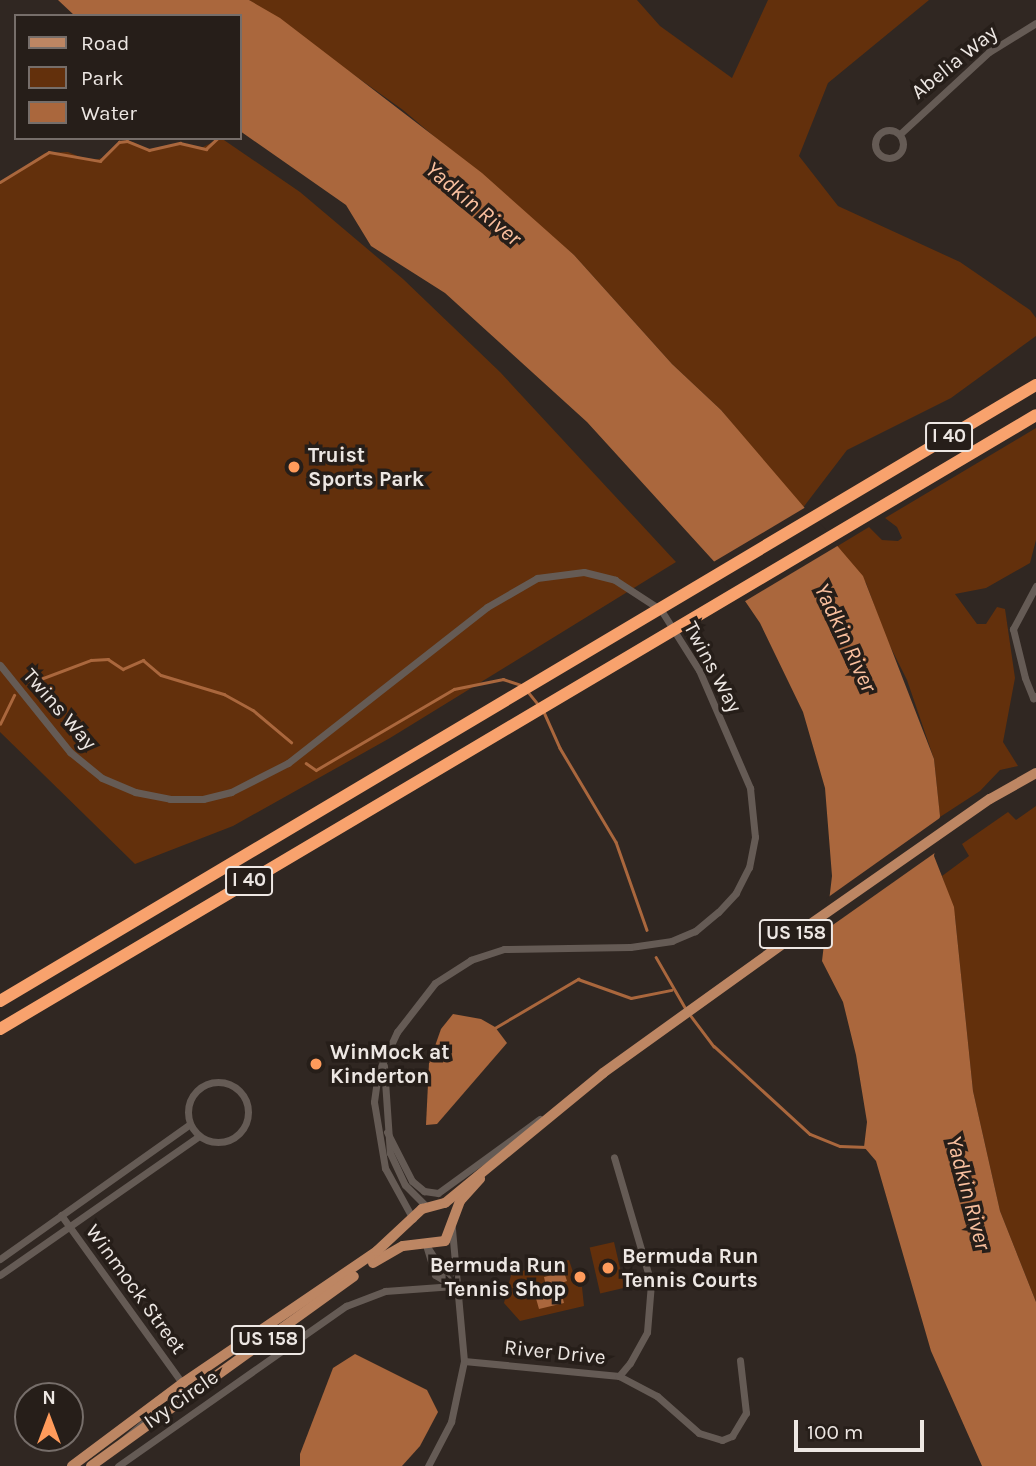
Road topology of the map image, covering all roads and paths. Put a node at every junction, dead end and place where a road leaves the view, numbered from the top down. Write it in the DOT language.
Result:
graph roads {
  1 [pos="1036,23"];
  2 [pos="900,134"];
  3 [pos="1036,385"];
  4 [pos="1036,415"];
  5 [pos="1036,586"];
  6 [pos="0,665"];
  7 [pos="1034,697"];
  8 [pos="1036,773"];
  9 [pos="0,1001"];
  10 [pos="0,1029"];
  11 [pos="384,1066"];
  12 [pos="573,1097"];
  13 [pos="190,1124"];
  14 [pos="387,1132"];
  15 [pos="198,1136"];
  16 [pos="614,1157"];
  17 [pos="486,1171"];
  18 [pos="432,1207"];
  19 [pos="61,1215"];
  20 [pos="413,1220"];
  21 [pos="452,1225"];
  22 [pos="70,1226"];
  23 [pos="424,1244"];
  24 [pos="0,1259"];
  25 [pos="0,1275"];
  26 [pos="454,1286"];
  27 [pos="740,1360"];
  28 [pos="464,1361"];
  29 [pos="619,1376"];
  30 [pos="183,1383"];
  31 [pos="119,1446"];
  32 [pos="72,1466"];
  33 [pos="91,1466"];
  34 [pos="118,1466"];
  35 [pos="428,1466"];
  1 -- 2 [label="street, Abelia Way"];
  2 -- 2 [label="street, Abelia Way"];
  3 -- 9 [label="highway, I 40"];
  4 -- 10 [label="highway, I 40"];
  5 -- 7 [label="street"];
  6 -- 11 [label="street, Twins Way"];
  8 -- 12 [label="main road, US 158"];
  11 -- 14 [label="street, Twins Way"];
  11 -- 20 [label="street, Twins Way"];
  12 -- 14 [label="street, Twins Way"];
  12 -- 17 [label="main road, US 158"];
  13 -- 15 [label="street"];
  13 -- 15 [label="street"];
  13 -- 19 [label="street"];
  14 -- 18 [label="street, Twins Way"];
  15 -- 22 [label="street"];
  16 -- 29 [label="street, River Drive"];
  17 -- 18 [label="main road, US 158"];
  17 -- 21 [label="main road, US 158"];
  18 -- 20 [label="main road"];
  18 -- 21 [label="main road"];
  19 -- 22 [label="street, Winmock Street"];
  19 -- 24 [label="street"];
  20 -- 23 [label="main road"];
  20 -- 30 [label="main road, US 158"];
  21 -- 23 [label="main road"];
  21 -- 26 [label="street"];
  22 -- 25 [label="street"];
  22 -- 30 [label="street, Winmock Street"];
  23 -- 26 [label="street"];
  23 -- 31 [label="main road, US 158"];
  26 -- 28 [label="street"];
  26 -- 34 [label="street, Ivy Circle"];
  27 -- 29 [label="street"];
  28 -- 29 [label="street, River Drive"];
  28 -- 35 [label="street"];
  30 -- 31 [label="street"];
  30 -- 32 [label="main road, US 158"];
  31 -- 33 [label="main road, US 158"];
}
